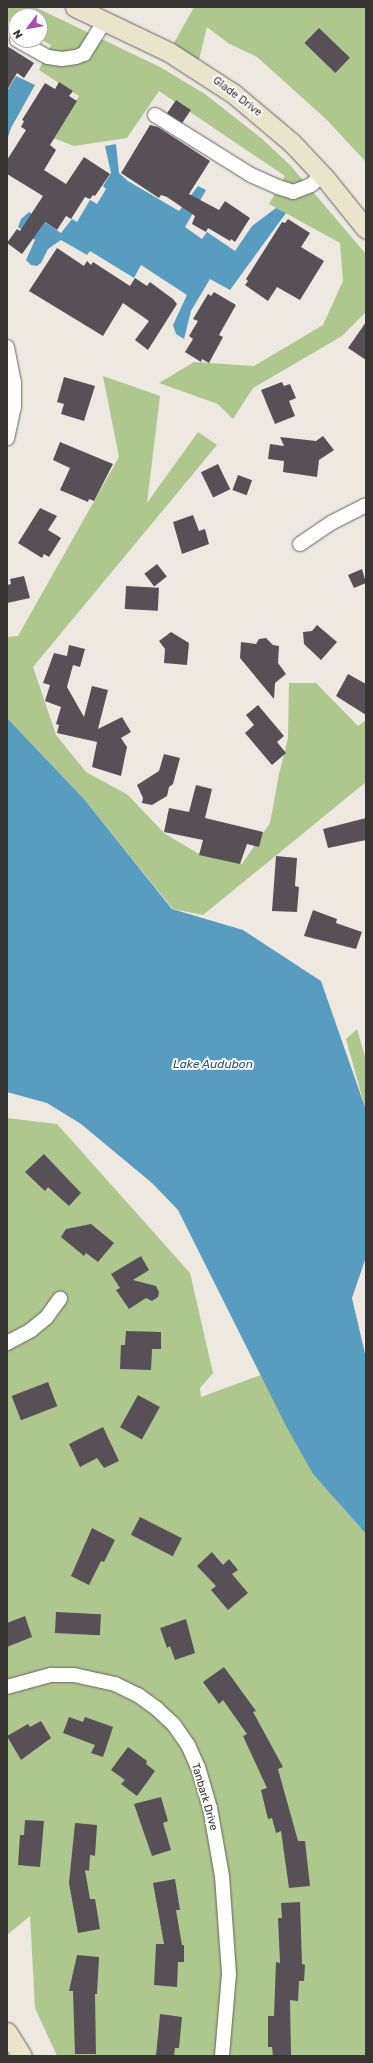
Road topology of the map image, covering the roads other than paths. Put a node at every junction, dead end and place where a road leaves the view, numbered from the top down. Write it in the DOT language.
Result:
graph roads {
  1 [pos="75,7"];
  2 [pos="105,21"];
  3 [pos="31,48"];
  4 [pos="155,115"];
  5 [pos="322,175"];
  6 [pos="366,229"];
  7 [pos="7,347"];
  8 [pos="7,438"];
  9 [pos="366,505"];
  10 [pos="300,544"];
  11 [pos="60,1299"];
  12 [pos="7,1343"];
  13 [pos="7,1687"];
  14 [pos="7,2032"];
  15 [pos="22,2056"];
  16 [pos="222,2056"];
  1 -- 2 [label="street, Glade Drive"];
  2 -- 3 [label="street"];
  2 -- 5 [label="street, Glade Drive"];
  4 -- 5 [label="street"];
  5 -- 6 [label="street, Glade Drive"];
  7 -- 8 [label="street"];
  9 -- 10 [label="street"];
  11 -- 12 [label="street"];
  13 -- 16 [label="street, Tanbark Drive"];
  14 -- 15 [label="street"];
}
